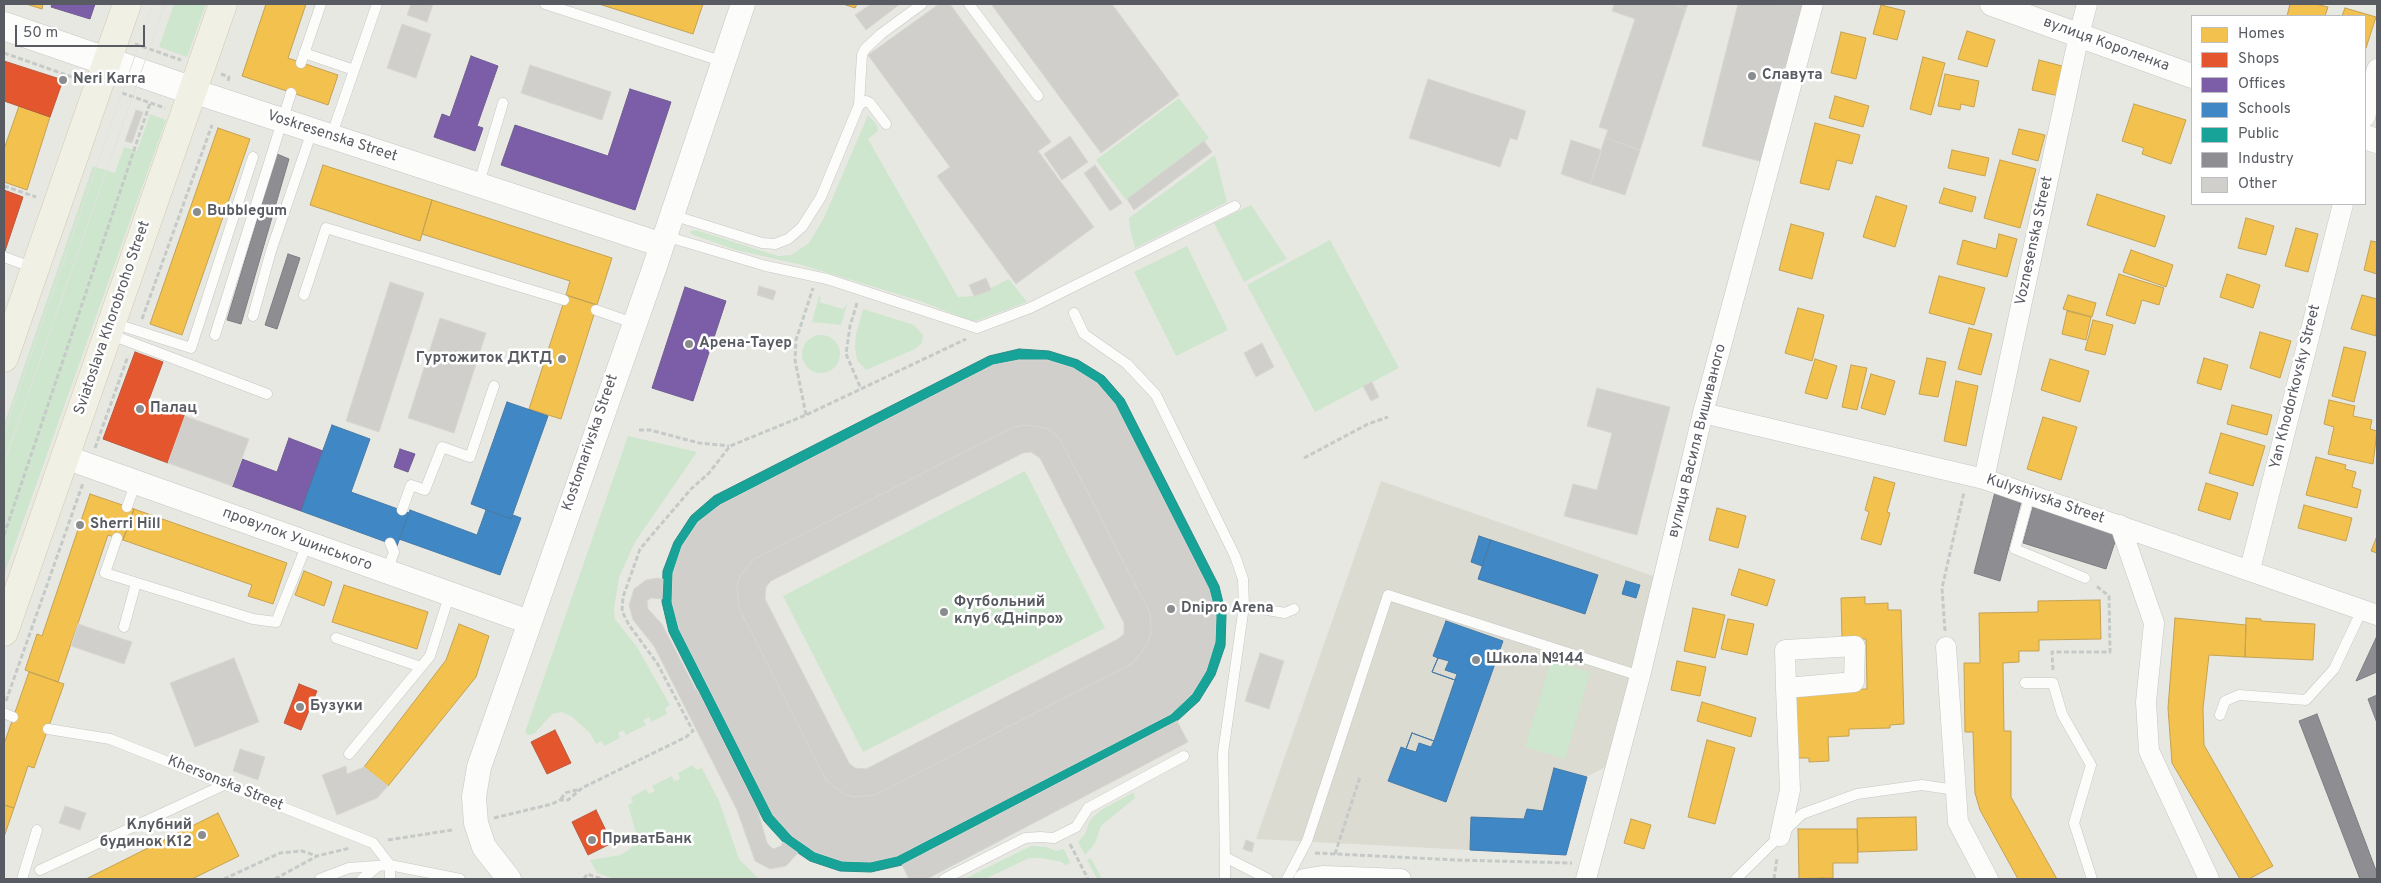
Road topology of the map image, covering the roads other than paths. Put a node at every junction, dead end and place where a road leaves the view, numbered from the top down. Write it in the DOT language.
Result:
graph roads {
  1 [pos="127,4"];
  2 [pos="224,4"];
  3 [pos="321,4"];
  4 [pos="377,4"];
  5 [pos="545,4"];
  6 [pos="744,4"];
  7 [pos="922,4"];
  8 [pos="969,4"];
  9 [pos="1813,4"];
  10 [pos="1992,4"];
  11 [pos="2087,4"];
  12 [pos="4,26"];
  13 [pos="2079,36"];
  14 [pos="108,60"];
  15 [pos="724,62"];
  16 [pos="2377,69"];
  17 [pos="354,70"];
  18 [pos="2191,76"];
  19 [pos="193,91"];
  20 [pos="291,93"];
  21 [pos="1038,96"];
  22 [pos="503,104"];
  23 [pos="859,106"];
  24 [pos="2366,113"];
  25 [pos="281,121"];
  26 [pos="886,124"];
  27 [pos="322,134"];
  28 [pos="253,157"];
  29 [pos="479,183"];
  30 [pos="2343,205"];
  31 [pos="1235,206"];
  32 [pos="666,232"];
  33 [pos="4,257"];
  34 [pos="35,269"];
  35 [pos="304,295"];
  36 [pos="564,300"];
  37 [pos="596,310"];
  38 [pos="1074,313"];
  39 [pos="252,316"];
  40 [pos="633,323"];
  41 [pos="110,328"];
  42 [pos="215,335"];
  43 [pos="4,353"];
  44 [pos="494,386"];
  45 [pos="267,394"];
  46 [pos="1703,413"];
  47 [pos="77,462"];
  48 [pos="1976,477"];
  49 [pos="136,482"];
  50 [pos="2030,494"];
  51 [pos="127,507"];
  52 [pos="402,510"];
  53 [pos="2120,525"];
  54 [pos="117,538"];
  55 [pos="390,543"];
  56 [pos="307,544"];
  57 [pos="2250,570"];
  58 [pos="387,572"];
  59 [pos="2085,578"];
  60 [pos="136,583"];
  61 [pos="450,593"];
  62 [pos="1244,606"];
  63 [pos="1294,609"];
  64 [pos="2370,613"];
  65 [pos="529,622"];
  66 [pos="124,626"];
  67 [pos="4,632"];
  68 [pos="336,638"];
  69 [pos="1946,647"];
  70 [pos="421,667"];
  71 [pos="1640,676"];
  72 [pos="2025,683"];
  73 [pos="1786,688"];
  74 [pos="2220,715"];
  75 [pos="48,729"];
  76 [pos="349,754"];
  77 [pos="1184,756"];
  78 [pos="226,784"];
  79 [pos="1956,790"];
  80 [pos="37,830"];
  81 [pos="1780,836"];
  82 [pos="1225,857"];
  83 [pos="390,864"];
  84 [pos="378,866"];
  85 [pos="40,870"];
  86 [pos="22,879"];
  87 [pos="320,879"];
  88 [pos="362,879"];
  89 [pos="390,879"];
  90 [pos="460,879"];
  91 [pos="509,879"];
  92 [pos="944,879"];
  93 [pos="1225,879"];
  94 [pos="1268,879"];
  95 [pos="1287,879"];
  96 [pos="1304,879"];
  97 [pos="1401,879"];
  98 [pos="1586,879"];
  99 [pos="1736,879"];
  100 [pos="1988,879"];
  101 [pos="2092,879"];
  102 [pos="2209,879"];
  1 -- 14 [label="main road"];
  2 -- 19 [label="main road, Sviatoslava Khorobroho Street"];
  3 -- 17 [label="lane"];
  4 -- 17 [label="lane"];
  5 -- 15 [label="lane"];
  6 -- 15 [label="street, Kostomarivska Street"];
  7 -- 23 [label="lane"];
  8 -- 21 [label="lane"];
  9 -- 46 [label="street, вулиця Василя Вишиваного"];
  10 -- 13 [label="street, вулиця Короленка"];
  11 -- 13 [label="street, Voznesenska Street"];
  12 -- 14 [label="main road, Voskresenska Street"];
  13 -- 18 [label="street, вулиця Короленка"];
  13 -- 48 [label="street, Voznesenska Street"];
  14 -- 19 [label="main road, Voskresenska Street"];
  14 -- 34 [label="main road"];
  15 -- 32 [label="street, Kostomarivska Street"];
  16 -- 24 [label="street"];
  17 -- 27 [label="lane"];
  19 -- 25 [label="street, Voskresenska Street"];
  19 -- 41 [label="main road, Sviatoslava Khorobroho Street"];
  20 -- 25 [label="lane"];
  22 -- 29 [label="lane"];
  23 -- 26 [label="lane"];
  23 -- 32 [label="lane"];
  25 -- 27 [label="street, Voskresenska Street"];
  25 -- 42 [label="lane"];
  27 -- 29 [label="street, Voskresenska Street"];
  27 -- 39 [label="lane"];
  28 -- 41 [label="lane"];
  29 -- 32 [label="street, Voskresenska Street"];
  30 -- 57 [label="street, Yan Khodorkovsky Street"];
  31 -- 32 [label="lane"];
  32 -- 40 [label="street, Kostomarivska Street"];
  33 -- 34 [label="lane"];
  34 -- 43 [label="main road"];
  35 -- 36 [label="lane"];
  37 -- 40 [label="lane"];
  38 -- 62 [label="lane"];
  40 -- 65 [label="street, Kostomarivska Street"];
  41 -- 45 [label="lane"];
  41 -- 47 [label="main road, Sviatoslava Khorobroho Street"];
  44 -- 52 [label="lane"];
  46 -- 48 [label="street, Kulyshivska Street"];
  46 -- 71 [label="street, вулиця Василя Вишиваного"];
  47 -- 49 [label="street, провулок Ушинського"];
  47 -- 67 [label="main road, Sviatoslava Khorobroho Street"];
  48 -- 50 [label="street, Kulyshivska Street"];
  49 -- 51 [label="lane"];
  49 -- 56 [label="street, провулок Ушинського"];
  50 -- 53 [label="street, Kulyshivska Street"];
  50 -- 59 [label="lane"];
  53 -- 57 [label="street, Kulyshivska Street"];
  53 -- 102 [label="street"];
  54 -- 60 [label="lane"];
  55 -- 58 [label="lane"];
  56 -- 58 [label="street, провулок Ушинського"];
  56 -- 60 [label="lane"];
  57 -- 64 [label="street, Kulyshivska Street"];
  58 -- 61 [label="street, провулок Ушинського"];
  60 -- 66 [label="lane"];
  61 -- 65 [label="street, провулок Ушинського"];
  61 -- 70 [label="lane"];
  62 -- 63 [label="lane"];
  62 -- 82 [label="lane"];
  64 -- 74 [label="lane"];
  65 -- 91 [label="street, Kostomarivska Street"];
  68 -- 70 [label="lane"];
  69 -- 79 [label="street"];
  70 -- 76 [label="lane"];
  71 -- 95 [label="lane"];
  71 -- 98 [label="street, вулиця Василя Вишиваного"];
  72 -- 101 [label="lane"];
  73 -- 81 [label="street"];
  75 -- 78 [label="lane, Khersonska Street"];
  77 -- 92 [label="lane"];
  78 -- 83 [label="lane, Khersonska Street"];
  78 -- 85 [label="lane"];
  79 -- 81 [label="lane"];
  79 -- 100 [label="street"];
  80 -- 86 [label="lane"];
  81 -- 99 [label="lane"];
  82 -- 93 [label="lane"];
  82 -- 94 [label="lane"];
  83 -- 84 [label="lane"];
  83 -- 89 [label="lane"];
  83 -- 90 [label="lane"];
  84 -- 87 [label="lane"];
  84 -- 88 [label="lane"];
  96 -- 97 [label="street"];
}
